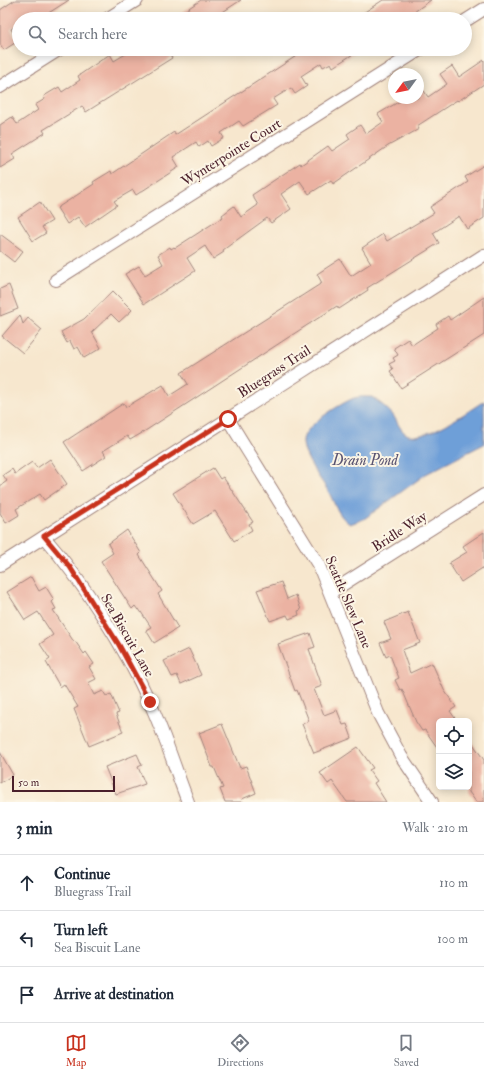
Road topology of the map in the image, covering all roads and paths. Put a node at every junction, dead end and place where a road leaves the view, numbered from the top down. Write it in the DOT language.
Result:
graph roads {
  1 [pos="137,0"];
  2 [pos="484,9"];
  3 [pos="118,12"];
  4 [pos="472,17"];
  5 [pos="49,56"];
  6 [pos="410,56"];
  7 [pos="0,87"];
  8 [pos="484,255"];
  9 [pos="56,280"];
  10 [pos="228,419"];
  11 [pos="484,494"];
  12 [pos="44,536"];
  13 [pos="0,565"];
  14 [pos="331,592"];
  15 [pos="188,802"];
  16 [pos="432,802"];
  1 -- 3 [label="street"];
  2 -- 4 [label="street"];
  5 -- 7 [label="street"];
  6 -- 9 [label="street, Wynterpointe Court"];
  8 -- 10 [label="street, Bluegrass Trail"];
  10 -- 12 [label="street, Bluegrass Trail"];
  10 -- 14 [label="street, Seattle Slew Lane"];
  11 -- 14 [label="street, Bridle Way"];
  12 -- 13 [label="street, Bluegrass Trail"];
  12 -- 15 [label="street, Sea Biscuit Lane"];
  14 -- 16 [label="street, Seattle Slew Lane"];
}
